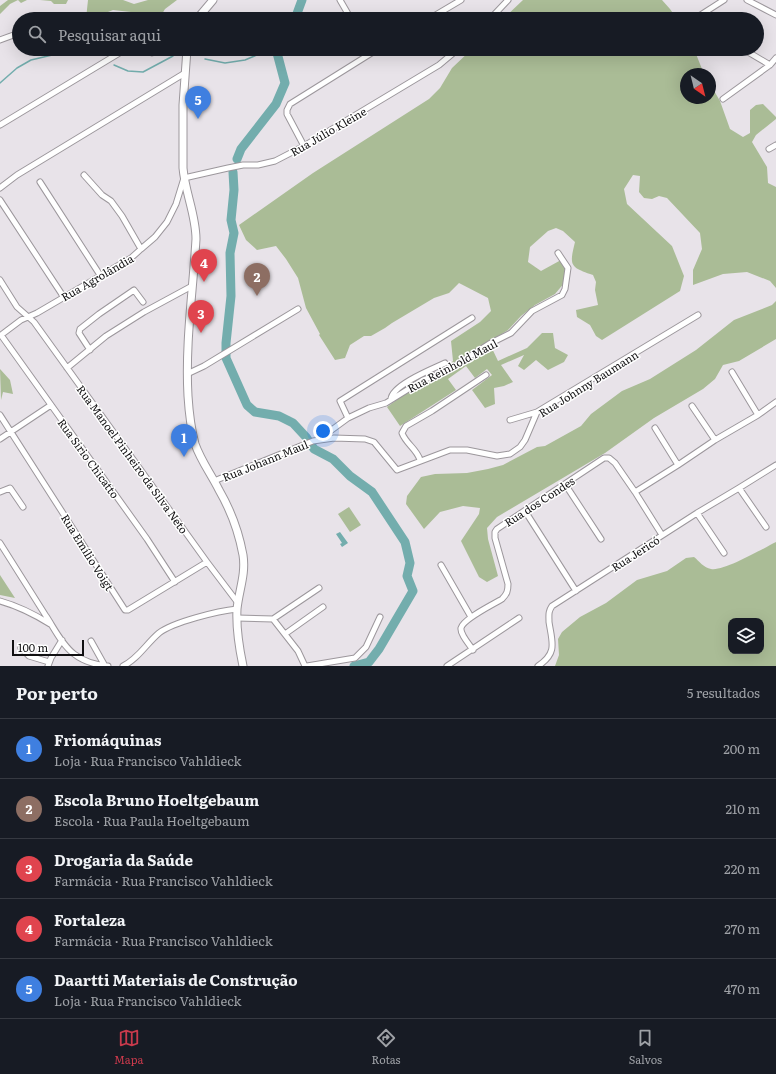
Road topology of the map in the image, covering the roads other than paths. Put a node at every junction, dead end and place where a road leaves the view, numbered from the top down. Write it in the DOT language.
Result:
graph roads {
  1 [pos="213,0"];
  2 [pos="340,0"];
  3 [pos="461,0"];
  4 [pos="508,0"];
  5 [pos="724,0"];
  6 [pos="747,0"];
  7 [pos="203,12"];
  8 [pos="347,12"];
  9 [pos="441,12"];
  10 [pos="497,12"];
  11 [pos="705,12"];
  12 [pos="776,15"];
  13 [pos="12,36"];
  14 [pos="0,40"];
  15 [pos="114,56"];
  16 [pos="186,56"];
  17 [pos="363,56"];
  18 [pos="450,56"];
  19 [pos="755,56"];
  20 [pos="776,58"];
  21 [pos="770,65"];
  22 [pos="185,73"];
  23 [pos="723,99"];
  24 [pos="0,125"];
  25 [pos="776,145"];
  26 [pos="304,146"];
  27 [pos="769,149"];
  28 [pos="84,175"];
  29 [pos="184,178"];
  30 [pos="40,182"];
  31 [pos="0,188"];
  32 [pos="0,200"];
  33 [pos="141,249"];
  34 [pos="558,253"];
  35 [pos="100,275"];
  36 [pos="0,280"];
  37 [pos="192,286"];
  38 [pos="63,296"];
  39 [pos="143,302"];
  40 [pos="298,309"];
  41 [pos="698,315"];
  42 [pos="27,316"];
  43 [pos="472,318"];
  44 [pos="1,335"];
  45 [pos="90,350"];
  46 [pos="445,363"];
  47 [pos="67,368"];
  48 [pos="732,372"];
  49 [pos="187,374"];
  50 [pos="486,375"];
  51 [pos="391,399"];
  52 [pos="776,402"];
  53 [pos="51,405"];
  54 [pos="692,406"];
  55 [pos="537,412"];
  56 [pos="0,415"];
  57 [pos="758,415"];
  58 [pos="348,418"];
  59 [pos="510,420"];
  60 [pos="655,428"];
  61 [pos="10,431"];
  62 [pos="0,439"];
  63 [pos="315,440"];
  64 [pos="715,440"];
  65 [pos="420,460"];
  66 [pos="678,465"];
  67 [pos="776,465"];
  68 [pos="214,481"];
  69 [pos="565,484"];
  70 [pos="739,488"];
  71 [pos="0,492"];
  72 [pos="635,492"];
  73 [pos="23,507"];
  74 [pos="525,511"];
  75 [pos="697,513"];
  76 [pos="766,527"];
  77 [pos="662,535"];
  78 [pos="601,540"];
  79 [pos="0,543"];
  80 [pos="724,553"];
  81 [pos="207,562"];
  82 [pos="441,564"];
  83 [pos="175,582"];
  84 [pos="319,588"];
  85 [pos="576,591"];
  86 [pos="0,601"];
  87 [pos="238,606"];
  88 [pos="323,607"];
  89 [pos="380,617"];
  90 [pos="472,617"];
  91 [pos="237,618"];
  92 [pos="273,618"];
  93 [pos="519,618"];
  94 [pos="52,626"];
  95 [pos="285,634"];
  96 [pos="62,640"];
  97 [pos="91,641"];
  98 [pos="21,648"];
  99 [pos="472,650"];
  100 [pos="49,664"];
  101 [pos="102,666"];
  102 [pos="108,666"];
  103 [pos="123,666"];
  104 [pos="243,666"];
  105 [pos="306,666"];
  106 [pos="448,666"];
  107 [pos="538,666"];
  1 -- 7 [label="main road"];
  2 -- 8 [label="street"];
  3 -- 9 [label="street"];
  4 -- 10 [label="street"];
  5 -- 11 [label="street"];
  6 -- 12 [label="street"];
  13 -- 14 [label="street"];
  15 -- 24 [label="street"];
  16 -- 22 [label="main road"];
  17 -- 26 [label="street"];
  18 -- 26 [label="street, Rua Júlio Kleine"];
  19 -- 21 [label="street"];
  20 -- 21 [label="street"];
  21 -- 23 [label="street"];
  22 -- 29 [label="main road"];
  22 -- 31 [label="street"];
  25 -- 27 [label="street"];
  26 -- 29 [label="street, Rua Júlio Kleine"];
  28 -- 33 [label="street"];
  29 -- 33 [label="street, Rua Agrolândia"];
  29 -- 37 [label="main road"];
  30 -- 35 [label="street"];
  32 -- 38 [label="street"];
  33 -- 35 [label="street, Rua Agrolândia"];
  34 -- 51 [label="street, Rua Reinhold Maul"];
  35 -- 38 [label="street, Rua Agrolândia"];
  36 -- 42 [label="street, Rua Manoel Pinheiro da Silva Neto"];
  37 -- 45 [label="street"];
  37 -- 49 [label="main road"];
  38 -- 42 [label="street, Rua Agrolândia"];
  39 -- 45 [label="street"];
  40 -- 49 [label="street"];
  41 -- 55 [label="street, Rua Johnny Baumann"];
  42 -- 44 [label="street, Rua Agrolândia"];
  42 -- 47 [label="street, Rua Manoel Pinheiro da Silva Neto"];
  43 -- 58 [label="street"];
  44 -- 53 [label="street, Rua Sírio Chicatto"];
  45 -- 47 [label="street"];
  46 -- 51 [label="street"];
  47 -- 81 [label="street, Rua Manoel Pinheiro da Silva Neto"];
  48 -- 57 [label="street"];
  49 -- 68 [label="main road"];
  50 -- 65 [label="street"];
  51 -- 58 [label="street, Rua Reinhold Maul"];
  52 -- 57 [label="street"];
  53 -- 61 [label="street"];
  53 -- 83 [label="street, Rua Sírio Chicatto"];
  54 -- 64 [label="street"];
  55 -- 59 [label="street"];
  55 -- 65 [label="street, Rua Johnny Baumann"];
  56 -- 61 [label="street, Rua Emílio Voigt"];
  57 -- 64 [label="street"];
  58 -- 63 [label="street, Rua Reinhold Maul"];
  60 -- 66 [label="street"];
  61 -- 62 [label="street"];
  61 -- 83 [label="street, Rua Emílio Voigt"];
  63 -- 65 [label="street, Rua Johann Maul"];
  63 -- 68 [label="street, Rua Johann Maul"];
  64 -- 66 [label="street"];
  66 -- 72 [label="street"];
  67 -- 70 [label="street, Rua Jericó"];
  68 -- 87 [label="main road"];
  69 -- 72 [label="street, Rua dos Condes"];
  69 -- 74 [label="street, Rua dos Condes"];
  69 -- 78 [label="street"];
  70 -- 75 [label="street, Rua Jericó"];
  70 -- 76 [label="street"];
  71 -- 73 [label="street"];
  72 -- 77 [label="street, Rua dos Condes"];
  74 -- 85 [label="street"];
  74 -- 90 [label="street, Rua dos Condes"];
  75 -- 77 [label="street, Rua Jericó"];
  75 -- 80 [label="street"];
  77 -- 85 [label="street, Rua Jericó"];
  79 -- 94 [label="street"];
  81 -- 83 [label="street, Rua Emílio Voigt"];
  81 -- 87 [label="street, Rua Manoel Pinheiro da Silva Neto"];
  82 -- 90 [label="street"];
  84 -- 92 [label="street"];
  85 -- 107 [label="street, Rua Jericó"];
  86 -- 94 [label="street"];
  87 -- 91 [label="main road"];
  87 -- 103 [label="street"];
  88 -- 95 [label="street"];
  89 -- 105 [label="street"];
  90 -- 99 [label="street, Rua dos Condes"];
  91 -- 92 [label="street"];
  91 -- 104 [label="main road"];
  92 -- 95 [label="street"];
  93 -- 99 [label="street"];
  94 -- 96 [label="street"];
  95 -- 105 [label="street"];
  96 -- 100 [label="street"];
  96 -- 101 [label="street"];
  97 -- 101 [label="street"];
  98 -- 100 [label="street"];
  99 -- 106 [label="street"];
  101 -- 102 [label="street"];
}
